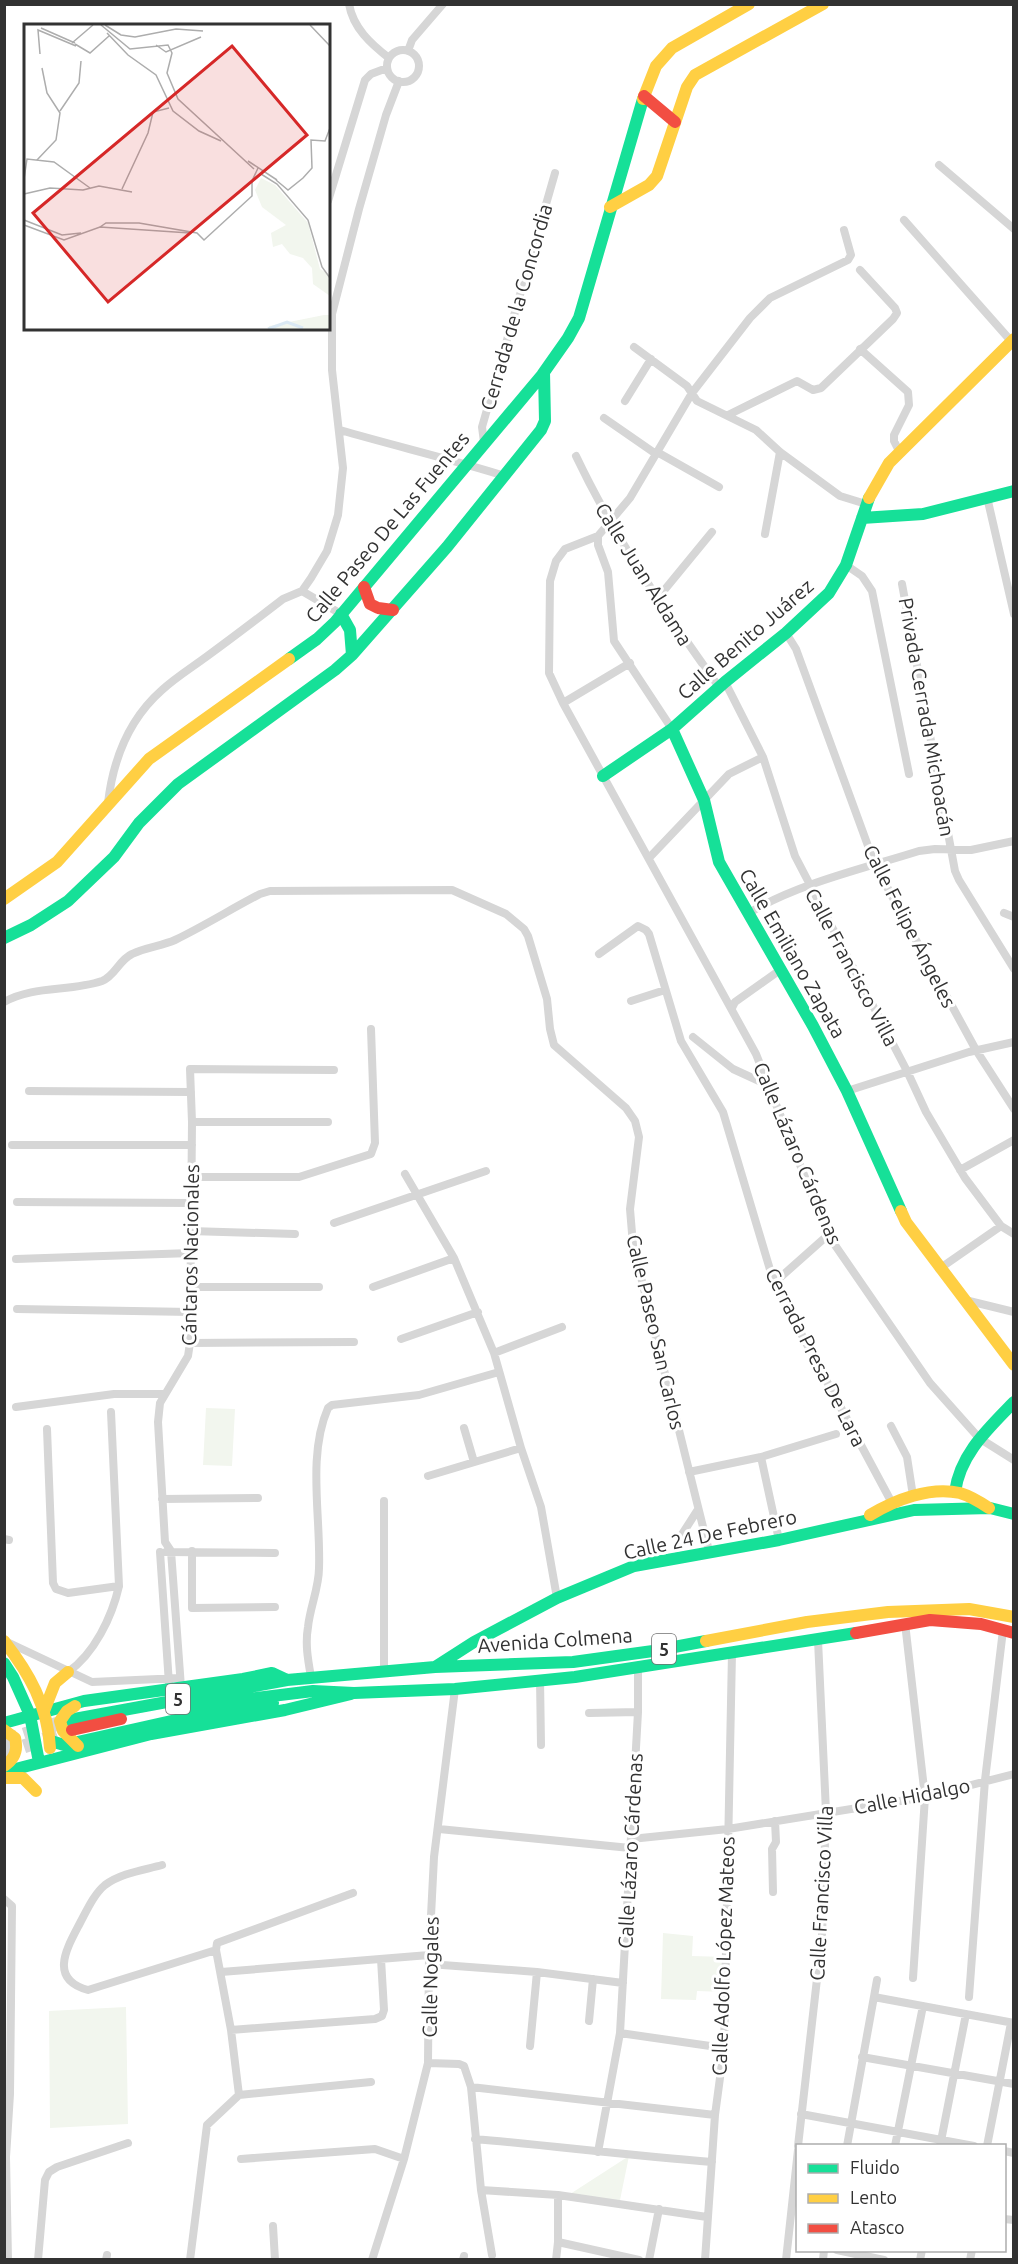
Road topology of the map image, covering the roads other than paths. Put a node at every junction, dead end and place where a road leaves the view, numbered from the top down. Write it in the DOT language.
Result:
graph roads {
  1 [pos="349,4"];
  2 [pos="443,4"];
  3 [pos="749,4"];
  4 [pos="823,4"];
  5 [pos="408,51"];
  6 [pos="389,58"];
  7 [pos="387,68"];
  8 [pos="399,81"];
  9 [pos="645,96"];
  10 [pos="675,122"];
  11 [pos="939,165"];
  12 [pos="555,173"];
  13 [pos="330,194"];
  14 [pos="610,207"];
  15 [pos="904,219"];
  16 [pos="1014,229"];
  17 [pos="844,230"];
  18 [pos="860,270"];
  19 [pos="1012,340"];
  20 [pos="634,348"];
  21 [pos="860,349"];
  22 [pos="651,359"];
  23 [pos="544,372"];
  24 [pos="692,393"];
  25 [pos="625,401"];
  26 [pos="728,415"];
  27 [pos="604,418"];
  28 [pos="340,430"];
  29 [pos="484,442"];
  30 [pos="780,452"];
  31 [pos="899,452"];
  32 [pos="656,453"];
  33 [pos="576,456"];
  34 [pos="468,464"];
  35 [pos="505,476"];
  36 [pos="719,487"];
  37 [pos="1014,491"];
  38 [pos="987,497"];
  39 [pos="866,504"];
  40 [pos="862,518"];
  41 [pos="610,522"];
  42 [pos="712,532"];
  43 [pos="765,534"];
  44 [pos="598,536"];
  45 [pos="846,565"];
  46 [pos="902,584"];
  47 [pos="364,587"];
  48 [pos="302,591"];
  49 [pos="657,599"];
  50 [pos="393,610"];
  51 [pos="341,614"];
  52 [pos="1014,614"];
  53 [pos="786,633"];
  54 [pos="352,655"];
  55 [pos="630,663"];
  56 [pos="722,685"];
  57 [pos="563,703"];
  58 [pos="672,729"];
  59 [pos="763,757"];
  60 [pos="909,774"];
  61 [pos="603,776"];
  62 [pos="704,800"];
  63 [pos="108,805"];
  64 [pos="1014,841"];
  65 [pos="951,849"];
  66 [pos="649,858"];
  67 [pos="874,865"];
  68 [pos="809,886"];
  69 [pos="4,899"];
  70 [pos="1004,913"];
  71 [pos="747,914"];
  72 [pos="1014,916"];
  73 [pos="4,938"];
  74 [pos="599,954"];
  75 [pos="1014,969"];
  76 [pos="780,970"];
  77 [pos="665,990"];
  78 [pos="631,1001"];
  79 [pos="4,1002"];
  80 [pos="732,1008"];
  81 [pos="371,1029"];
  82 [pos="693,1037"];
  83 [pos="1014,1042"];
  84 [pos="976,1050"];
  85 [pos="334,1070"];
  86 [pos="907,1071"];
  87 [pos="770,1086"];
  88 [pos="29,1091"];
  89 [pos="847,1091"];
  90 [pos="191,1092"];
  91 [pos="1014,1109"];
  92 [pos="192,1122"];
  93 [pos="328,1122"];
  94 [pos="1014,1140"];
  95 [pos="12,1145"];
  96 [pos="192,1145"];
  97 [pos="960,1170"];
  98 [pos="486,1171"];
  99 [pos="405,1174"];
  100 [pos="191,1177"];
  101 [pos="417,1196"];
  102 [pos="17,1202"];
  103 [pos="192,1203"];
  104 [pos="334,1223"];
  105 [pos="1001,1226"];
  106 [pos="190,1231"];
  107 [pos="295,1234"];
  108 [pos="1014,1234"];
  109 [pos="828,1235"];
  110 [pos="191,1253"];
  111 [pos="454,1258"];
  112 [pos="16,1259"];
  113 [pos="939,1269"];
  114 [pos="774,1283"];
  115 [pos="191,1287"];
  116 [pos="319,1287"];
  117 [pos="373,1287"];
  118 [pos="964,1299"];
  119 [pos="17,1309"];
  120 [pos="191,1311"];
  121 [pos="478,1312"];
  122 [pos="1014,1312"];
  123 [pos="562,1327"];
  124 [pos="401,1339"];
  125 [pos="354,1342"];
  126 [pos="190,1343"];
  127 [pos="494,1353"];
  128 [pos="1014,1365"];
  129 [pos="499,1372"];
  130 [pos="165,1394"];
  131 [pos="1014,1402"];
  132 [pos="16,1407"];
  133 [pos="111,1412"];
  134 [pos="891,1426"];
  135 [pos="464,1428"];
  136 [pos="47,1429"];
  137 [pos="836,1434"];
  138 [pos="979,1438"];
  139 [pos="521,1448"];
  140 [pos="761,1457"];
  141 [pos="1014,1460"];
  142 [pos="474,1462"];
  143 [pos="689,1472"];
  144 [pos="428,1476"];
  145 [pos="955,1492"];
  146 [pos="913,1496"];
  147 [pos="258,1498"];
  148 [pos="162,1499"];
  149 [pos="384,1501"];
  150 [pos="892,1503"];
  151 [pos="990,1508"];
  152 [pos="697,1511"];
  153 [pos="1014,1514"];
  154 [pos="859,1524"];
  155 [pos="679,1539"];
  156 [pos="779,1540"];
  157 [pos="165,1542"];
  158 [pos="171,1551"];
  159 [pos="192,1551"];
  160 [pos="709,1551"];
  161 [pos="160,1552"];
  162 [pos="275,1553"];
  163 [pos="119,1586"];
  164 [pos="557,1598"];
  165 [pos="275,1607"];
  166 [pos="1014,1617"];
  167 [pos="905,1623"];
  168 [pos="1008,1631"];
  169 [pos="818,1640"];
  170 [pos="5,1641"];
  171 [pos="732,1653"];
  172 [pos="4,1663"];
  173 [pos="435,1667"];
  174 [pos="638,1668"];
  175 [pos="68,1672"];
  176 [pos="384,1672"];
  177 [pos="311,1677"];
  178 [pos="540,1679"];
  179 [pos="287,1680"];
  180 [pos="175,1683"];
  181 [pos="455,1689"];
  182 [pos="354,1694"];
  183 [pos="84,1701"];
  184 [pos="321,1703"];
  185 [pos="44,1711"];
  186 [pos="638,1712"];
  187 [pos="589,1713"];
  188 [pos="30,1714"];
  189 [pos="4,1723"];
  190 [pos="4,1730"];
  191 [pos="51,1741"];
  192 [pos="75,1743"];
  193 [pos="541,1745"];
  194 [pos="88,1750"];
  195 [pos="45,1760"];
  196 [pos="4,1767"];
  197 [pos="4,1772"];
  198 [pos="1014,1774"];
  199 [pos="4,1778"];
  200 [pos="984,1780"];
  201 [pos="36,1791"];
  202 [pos="925,1797"];
  203 [pos="826,1812"];
  204 [pos="775,1821"];
  205 [pos="439,1829"];
  206 [pos="728,1829"];
  207 [pos="631,1844"];
  208 [pos="162,1865"];
  209 [pos="773,1892"];
  210 [pos="353,1893"];
  211 [pos="7,1901"];
  212 [pos="217,1947"];
  213 [pos="381,1959"];
  214 [pos="429,1960"];
  215 [pos="221,1972"];
  216 [pos="537,1972"];
  217 [pos="913,1978"];
  218 [pos="593,1979"];
  219 [pos="877,1980"];
  220 [pos="623,1983"];
  221 [pos="874,1997"];
  222 [pos="969,1997"];
  223 [pos="923,2006"];
  224 [pos="966,2014"];
  225 [pos="589,2021"];
  226 [pos="1012,2023"];
  227 [pos="231,2030"];
  228 [pos="620,2033"];
  229 [pos="530,2046"];
  230 [pos="724,2048"];
  231 [pos="862,2057"];
  232 [pos="428,2063"];
  233 [pos="911,2066"];
  234 [pos="953,2073"];
  235 [pos="372,2082"];
  236 [pos="1000,2082"];
  237 [pos="1014,2084"];
  238 [pos="471,2087"];
  239 [pos="239,2095"];
  240 [pos="609,2104"];
  241 [pos="801,2114"];
  242 [pos="715,2115"];
  243 [pos="850,2123"];
  244 [pos="898,2132"];
  245 [pos="475,2139"];
  246 [pos="940,2142"];
  247 [pos="128,2143"];
  248 [pos="798,2144"];
  249 [pos="847,2144"];
  250 [pos="895,2144"];
  251 [pos="963,2144"];
  252 [pos="987,2144"];
  253 [pos="598,2152"];
  254 [pos="404,2158"];
  255 [pos="241,2159"];
  256 [pos="712,2162"];
  257 [pos="796,2166"];
  258 [pos="481,2190"];
  259 [pos="558,2196"];
  260 [pos="659,2209"];
  261 [pos="707,2217"];
  262 [pos="273,2226"];
  263 [pos="558,2242"];
  264 [pos="849,2252"];
  265 [pos="492,2255"];
  266 [pos="874,2256"];
  267 [pos="8,2259"];
  268 [pos="38,2259"];
  269 [pos="190,2259"];
  270 [pos="275,2259"];
  271 [pos="372,2259"];
  272 [pos="556,2259"];
  273 [pos="639,2259"];
  274 [pos="650,2259"];
  275 [pos="705,2259"];
  276 [pos="786,2259"];
  277 [pos="884,2259"];
  1 -- 6 [label="street"];
  2 -- 5 [label="street"];
  3 -- 9 [label="street, Calle Paseo De Las Fuentes"];
  4 -- 10 [label="street"];
  5 -- 6 [label="street"];
  5 -- 8 [label="street"];
  6 -- 7 [label="street"];
  7 -- 8 [label="street"];
  7 -- 13 [label="street"];
  8 -- 28 [label="street"];
  9 -- 10 [label="street"];
  9 -- 14 [label="street, Calle Paseo De Las Fuentes"];
  10 -- 14 [label="street"];
  11 -- 16 [label="street"];
  12 -- 29 [label="street, Cerrada de la Concordia"];
  14 -- 23 [label="street, Calle Paseo De Las Fuentes"];
  15 -- 19 [label="street"];
  17 -- 24 [label="street"];
  18 -- 21 [label="street"];
  19 -- 31 [label="street, Calle Benito Juárez"];
  20 -- 22 [label="street"];
  21 -- 26 [label="street"];
  21 -- 31 [label="street"];
  22 -- 24 [label="street"];
  22 -- 25 [label="street"];
  23 -- 29 [label="street, Calle Paseo De Las Fuentes"];
  23 -- 35 [label="street"];
  24 -- 26 [label="street"];
  24 -- 32 [label="street"];
  26 -- 30 [label="street"];
  27 -- 32 [label="street"];
  28 -- 34 [label="street"];
  28 -- 48 [label="street"];
  29 -- 34 [label="street, Calle Paseo De Las Fuentes"];
  30 -- 39 [label="street"];
  30 -- 43 [label="street"];
  31 -- 39 [label="street, Calle Benito Juárez"];
  32 -- 36 [label="street"];
  32 -- 41 [label="street"];
  33 -- 41 [label="street, Calle Juan Aldama"];
  34 -- 35 [label="street"];
  34 -- 47 [label="street, Calle Paseo De Las Fuentes"];
  35 -- 50 [label="street"];
  37 -- 38 [label="street"];
  38 -- 40 [label="street"];
  38 -- 52 [label="street"];
  39 -- 40 [label="street, Calle Benito Juárez"];
  40 -- 45 [label="street, Calle Benito Juárez"];
  41 -- 44 [label="street"];
  41 -- 49 [label="street, Calle Juan Aldama"];
  42 -- 49 [label="street"];
  44 -- 55 [label="street, Calle Emiliano Zapata"];
  44 -- 57 [label="street, Calle Lázaro Cárdenas"];
  45 -- 53 [label="street, Calle Benito Juárez"];
  45 -- 60 [label="street"];
  46 -- 65 [label="street, Privada Cerrada Michoacán"];
  47 -- 50 [label="street"];
  47 -- 51 [label="street, Calle Paseo De Las Fuentes"];
  48 -- 51 [label="street"];
  48 -- 63 [label="street"];
  49 -- 56 [label="street, Calle Juan Aldama"];
  50 -- 54 [label="street"];
  51 -- 54 [label="street"];
  51 -- 63 [label="street, Calle Paseo De Las Fuentes"];
  53 -- 56 [label="street, Calle Benito Juárez"];
  53 -- 67 [label="street, Calle Felipe Ángeles"];
  54 -- 73 [label="street"];
  55 -- 57 [label="street"];
  55 -- 58 [label="street, Calle Emiliano Zapata"];
  56 -- 58 [label="street, Calle Benito Juárez"];
  56 -- 59 [label="street, Calle Francisco Villa"];
  57 -- 61 [label="street, Calle Lázaro Cárdenas"];
  58 -- 61 [label="street, Calle Benito Juárez"];
  58 -- 62 [label="street, Calle Emiliano Zapata"];
  59 -- 62 [label="street"];
  59 -- 68 [label="street, Calle Francisco Villa"];
  61 -- 66 [label="street, Calle Lázaro Cárdenas"];
  62 -- 66 [label="street"];
  62 -- 71 [label="street, Calle Emiliano Zapata"];
  63 -- 69 [label="street, Calle Paseo De Las Fuentes"];
  64 -- 65 [label="street"];
  65 -- 67 [label="street"];
  65 -- 75 [label="street, Privada Cerrada Michoacán"];
  66 -- 80 [label="street, Calle Lázaro Cárdenas"];
  67 -- 68 [label="street"];
  67 -- 84 [label="street, Calle Felipe Ángeles"];
  68 -- 71 [label="street"];
  68 -- 86 [label="street, Calle Francisco Villa"];
  70 -- 72 [label="street"];
  71 -- 76 [label="street, Calle Emiliano Zapata"];
  74 -- 77 [label="street, Cerrada Presa De Lara"];
  76 -- 80 [label="street"];
  76 -- 89 [label="street, Calle Emiliano Zapata"];
  77 -- 78 [label="street"];
  77 -- 114 [label="street, Cerrada Presa De Lara"];
  79 -- 143 [label="street, Calle Paseo San Carlos"];
  80 -- 87 [label="street, Calle Lázaro Cárdenas"];
  81 -- 100 [label="street"];
  82 -- 87 [label="street"];
  83 -- 84 [label="street"];
  84 -- 86 [label="street"];
  84 -- 91 [label="street, Calle Felipe Ángeles"];
  85 -- 90 [label="street, Cántaros Nacionales"];
  86 -- 89 [label="street"];
  86 -- 97 [label="street, Calle Francisco Villa"];
  87 -- 109 [label="street, Calle Lázaro Cárdenas"];
  88 -- 90 [label="street"];
  89 -- 113 [label="street, Calle Emiliano Zapata"];
  90 -- 92 [label="street, Cántaros Nacionales"];
  92 -- 93 [label="street"];
  92 -- 96 [label="street, Cántaros Nacionales"];
  94 -- 97 [label="street"];
  95 -- 96 [label="street"];
  96 -- 100 [label="street, Cántaros Nacionales"];
  97 -- 105 [label="street, Calle Francisco Villa"];
  98 -- 101 [label="street"];
  99 -- 101 [label="street"];
  100 -- 103 [label="street, Cántaros Nacionales"];
  101 -- 104 [label="street"];
  101 -- 111 [label="street"];
  102 -- 103 [label="street"];
  103 -- 106 [label="street, Cántaros Nacionales"];
  105 -- 108 [label="street, Calle Francisco Villa"];
  105 -- 113 [label="street"];
  106 -- 107 [label="street"];
  106 -- 110 [label="street, Cántaros Nacionales"];
  109 -- 114 [label="street"];
  109 -- 138 [label="street, Calle Lázaro Cárdenas"];
  110 -- 112 [label="street"];
  110 -- 115 [label="street, Cántaros Nacionales"];
  111 -- 117 [label="street"];
  111 -- 121 [label="street"];
  113 -- 118 [label="street, Calle Emiliano Zapata"];
  114 -- 150 [label="street, Cerrada Presa De Lara"];
  115 -- 116 [label="street"];
  115 -- 120 [label="street, Cántaros Nacionales"];
  118 -- 122 [label="street"];
  118 -- 128 [label="street, Calle Emiliano Zapata"];
  119 -- 120 [label="street"];
  120 -- 126 [label="street, Cántaros Nacionales"];
  121 -- 124 [label="street"];
  121 -- 127 [label="street"];
  123 -- 127 [label="street"];
  125 -- 126 [label="street"];
  126 -- 130 [label="street, Cántaros Nacionales"];
  127 -- 129 [label="street"];
  129 -- 139 [label="street"];
  129 -- 177 [label="street"];
  130 -- 132 [label="street"];
  130 -- 148 [label="street, Cántaros Nacionales"];
  131 -- 138 [label="street"];
  133 -- 163 [label="street"];
  134 -- 146 [label="street"];
  135 -- 142 [label="street"];
  136 -- 163 [label="street"];
  137 -- 140 [label="street"];
  138 -- 141 [label="street, Calle Lázaro Cárdenas"];
  138 -- 145 [label="street"];
  139 -- 142 [label="street"];
  139 -- 164 [label="street"];
  140 -- 143 [label="street"];
  140 -- 156 [label="street"];
  142 -- 144 [label="street"];
  143 -- 152 [label="street, Calle Paseo San Carlos"];
  145 -- 146 [label="street"];
  145 -- 151 [label="street"];
  146 -- 150 [label="street"];
  147 -- 148 [label="street"];
  148 -- 157 [label="street, Cántaros Nacionales"];
  149 -- 176 [label="street"];
  150 -- 154 [label="street"];
  151 -- 153 [label="street, Calle 24 De Febrero"];
  151 -- 154 [label="street, Calle 24 De Febrero"];
  152 -- 155 [label="street"];
  152 -- 160 [label="street, Calle Paseo San Carlos"];
  154 -- 156 [label="street, Calle 24 De Febrero"];
  156 -- 160 [label="street, Calle 24 De Febrero"];
  157 -- 158 [label="street, Cántaros Nacionales"];
  157 -- 161 [label="street"];
  158 -- 159 [label="street"];
  158 -- 161 [label="street"];
  158 -- 180 [label="street"];
  159 -- 162 [label="street"];
  159 -- 165 [label="street"];
  160 -- 164 [label="street, Calle 24 De Febrero"];
  161 -- 180 [label="street"];
  163 -- 175 [label="street"];
  164 -- 173 [label="street, Calle 24 De Febrero"];
  166 -- 173 [label="street, Avenida Colmena / 5"];
  167 -- 168 [label="street, 5"];
  167 -- 169 [label="street, 5"];
  167 -- 202 [label="street"];
  168 -- 200 [label="street"];
  169 -- 171 [label="street, 5"];
  169 -- 203 [label="street, Calle Francisco Villa"];
  170 -- 175 [label="street"];
  170 -- 185 [label="street"];
  171 -- 174 [label="street, 5"];
  171 -- 206 [label="street, Calle Adolfo López Mateos"];
  172 -- 188 [label="street"];
  173 -- 176 [label="street, Avenida Colmena / 5"];
  174 -- 178 [label="street, 5"];
  174 -- 186 [label="street, Calle Lázaro Cárdenas"];
  175 -- 180 [label="street"];
  175 -- 185 [label="street"];
  176 -- 177 [label="street, Avenida Colmena / 5"];
  177 -- 179 [label="street, 5"];
  178 -- 181 [label="street, 5"];
  178 -- 193 [label="street"];
  179 -- 180 [label="street"];
  179 -- 182 [label="street, 5"];
  180 -- 183 [label="street"];
  181 -- 182 [label="street, 5"];
  181 -- 205 [label="street, Calle Nogales"];
  182 -- 184 [label="street"];
  183 -- 185 [label="street"];
  183 -- 192 [label="street"];
  184 -- 192 [label="street"];
  184 -- 194 [label="street"];
  185 -- 188 [label="street"];
  185 -- 191 [label="street"];
  186 -- 187 [label="street"];
  186 -- 207 [label="street, Calle Lázaro Cárdenas"];
  188 -- 189 [label="street"];
  188 -- 195 [label="street"];
  190 -- 196 [label="street"];
  191 -- 192 [label="street"];
  191 -- 195 [label="street"];
  192 -- 194 [label="street"];
  194 -- 195 [label="street"];
  195 -- 197 [label="street"];
  198 -- 200 [label="street, Calle Hidalgo"];
  199 -- 201 [label="street"];
  200 -- 202 [label="street, Calle Hidalgo"];
  200 -- 222 [label="street"];
  202 -- 203 [label="street, Calle Hidalgo"];
  202 -- 217 [label="street"];
  203 -- 204 [label="street, Calle Hidalgo"];
  203 -- 241 [label="street, Calle Francisco Villa"];
  204 -- 206 [label="street, Calle Hidalgo"];
  204 -- 209 [label="street"];
  205 -- 207 [label="street, Calle Hidalgo"];
  205 -- 214 [label="street, Calle Nogales"];
  206 -- 207 [label="street, Calle Hidalgo"];
  206 -- 230 [label="street, Calle Adolfo López Mateos"];
  207 -- 220 [label="street, Calle Lázaro Cárdenas"];
  208 -- 212 [label="street"];
  210 -- 212 [label="street"];
  211 -- 267 [label="street"];
  212 -- 215 [label="street"];
  213 -- 214 [label="street"];
  213 -- 215 [label="street"];
  213 -- 227 [label="street"];
  214 -- 216 [label="street"];
  214 -- 232 [label="street, Calle Nogales"];
  215 -- 227 [label="street"];
  216 -- 218 [label="street"];
  216 -- 229 [label="street"];
  218 -- 220 [label="street"];
  218 -- 225 [label="street"];
  219 -- 221 [label="street"];
  220 -- 228 [label="street, Calle Lázaro Cárdenas"];
  221 -- 223 [label="street"];
  221 -- 231 [label="street"];
  223 -- 224 [label="street"];
  223 -- 233 [label="street"];
  224 -- 226 [label="street"];
  224 -- 234 [label="street"];
  226 -- 236 [label="street"];
  227 -- 239 [label="street"];
  228 -- 230 [label="street"];
  228 -- 240 [label="street, Calle Lázaro Cárdenas"];
  230 -- 242 [label="street, Calle Adolfo López Mateos"];
  231 -- 233 [label="street"];
  231 -- 243 [label="street"];
  232 -- 238 [label="street"];
  232 -- 254 [label="street, Calle Nogales"];
  233 -- 234 [label="street"];
  233 -- 244 [label="street"];
  234 -- 236 [label="street"];
  234 -- 246 [label="street"];
  235 -- 239 [label="street"];
  236 -- 237 [label="street"];
  236 -- 252 [label="street"];
  238 -- 240 [label="street"];
  238 -- 245 [label="street"];
  239 -- 269 [label="street"];
  240 -- 242 [label="street"];
  240 -- 253 [label="street, Calle Lázaro Cárdenas"];
  241 -- 243 [label="street"];
  241 -- 248 [label="street, Calle Francisco Villa"];
  242 -- 256 [label="street, Calle Adolfo López Mateos"];
  243 -- 244 [label="street"];
  243 -- 249 [label="street"];
  244 -- 246 [label="street"];
  244 -- 250 [label="street"];
  245 -- 253 [label="street"];
  245 -- 258 [label="street"];
  246 -- 251 [label="street"];
  247 -- 268 [label="street"];
  253 -- 256 [label="street"];
  254 -- 255 [label="street"];
  254 -- 271 [label="street, Calle Nogales"];
  256 -- 261 [label="street, Calle Adolfo López Mateos"];
  257 -- 276 [label="street, Calle Francisco Villa"];
  258 -- 259 [label="street"];
  258 -- 265 [label="street"];
  259 -- 260 [label="street"];
  259 -- 263 [label="street"];
  260 -- 261 [label="street"];
  260 -- 274 [label="street"];
  261 -- 275 [label="street, Calle Adolfo López Mateos"];
  262 -- 270 [label="street"];
  263 -- 272 [label="street"];
  263 -- 273 [label="street"];
  264 -- 266 [label="street"];
  266 -- 277 [label="street"];
}
